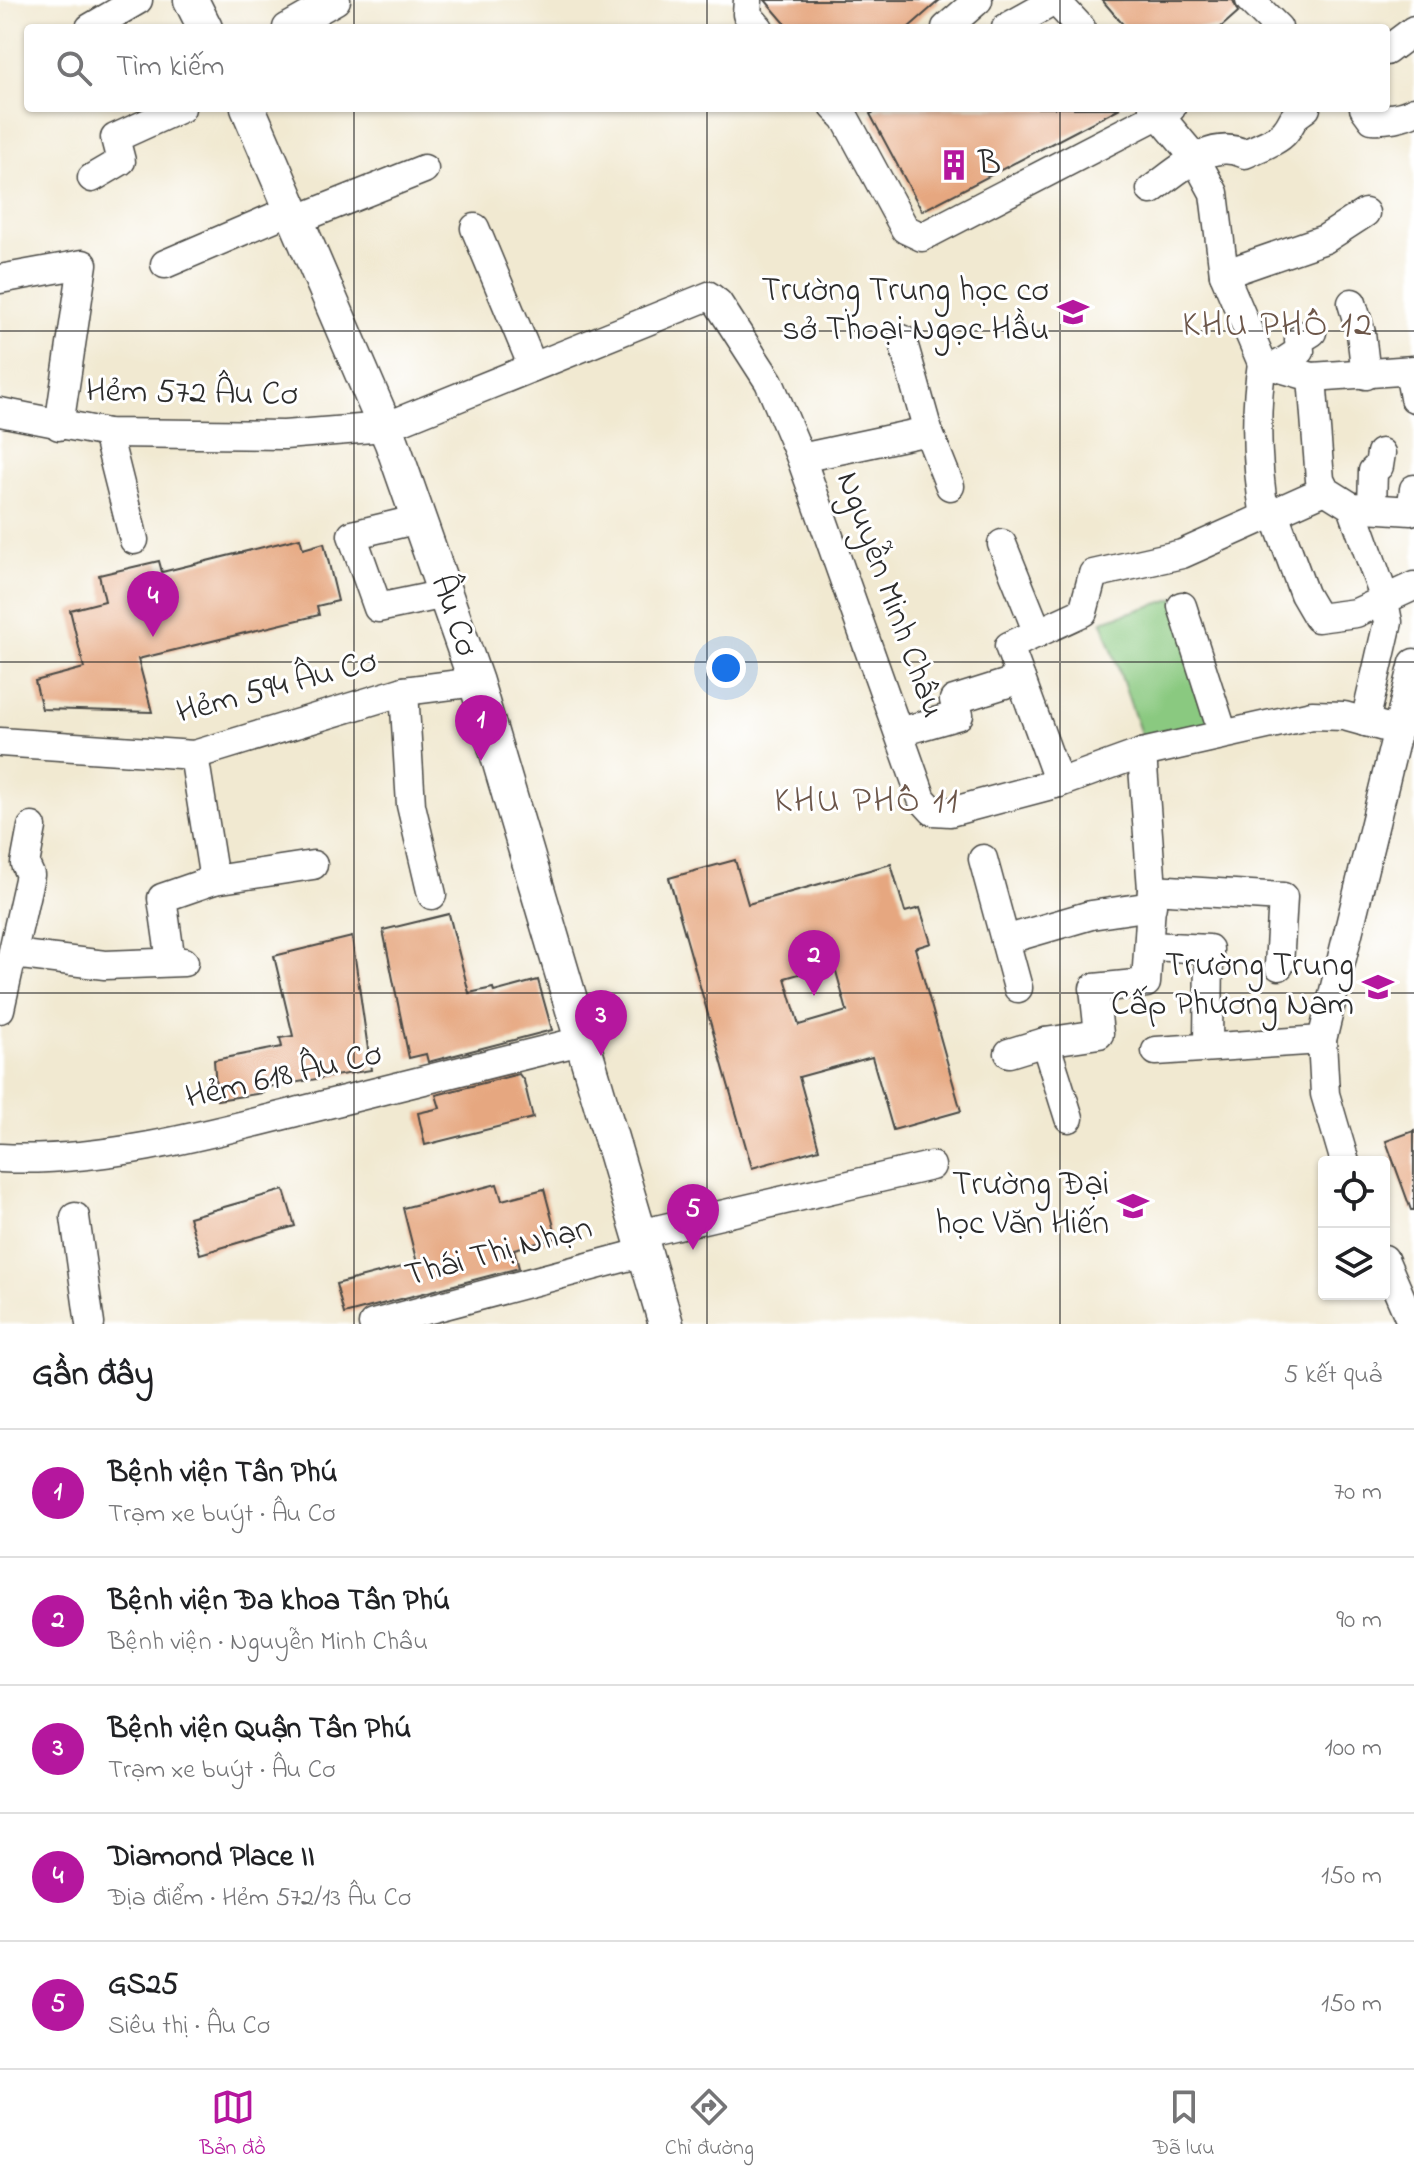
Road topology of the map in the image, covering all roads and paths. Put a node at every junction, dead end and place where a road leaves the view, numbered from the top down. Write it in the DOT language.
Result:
graph roads {
  1 [pos="138,0"];
  2 [pos="191,0"];
  3 [pos="336,0"];
  4 [pos="748,0"];
  5 [pos="978,0"];
  6 [pos="1056,0"];
  7 [pos="1250,0"];
  8 [pos="97,24"];
  9 [pos="203,24"];
  10 [pos="294,24"];
  11 [pos="756,24"];
  12 [pos="951,24"];
  13 [pos="1013,24"];
  14 [pos="1077,24"];
  15 [pos="1270,24"];
  16 [pos="1414,30"];
  17 [pos="1390,48"];
  18 [pos="1414,111"];
  19 [pos="172,112"];
  20 [pos="250,112"];
  21 [pos="850,112"];
  22 [pos="1159,112"];
  23 [pos="1162,112"];
  24 [pos="1300,112"];
  25 [pos="1367,112"];
  26 [pos="1195,158"];
  27 [pos="424,169"];
  28 [pos="92,178"];
  29 [pos="1151,190"];
  30 [pos="1365,213"];
  31 [pos="294,215"];
  32 [pos="475,228"];
  33 [pos="165,264"];
  34 [pos="1224,274"];
  35 [pos="0,279"];
  36 [pos="1352,303"];
  37 [pos="1312,332"];
  38 [pos="902,339"];
  39 [pos="1269,365"];
  40 [pos="533,367"];
  41 [pos="1366,375"];
  42 [pos="1312,377"];
  43 [pos="1412,379"];
  44 [pos="0,412"];
  45 [pos="59,426"];
  46 [pos="385,427"];
  47 [pos="928,431"];
  48 [pos="107,433"];
  49 [pos="1381,453"];
  50 [pos="801,458"];
  51 [pos="950,486"];
  52 [pos="1325,490"];
  53 [pos="1413,504"];
  54 [pos="1362,507"];
  55 [pos="1270,515"];
  56 [pos="419,519"];
  57 [pos="134,540"];
  58 [pos="1002,544"];
  59 [pos="1414,586"];
  60 [pos="445,594"];
  61 [pos="1385,602"];
  62 [pos="1182,606"];
  63 [pos="1038,633"];
  64 [pos="1414,663"];
  65 [pos="1021,679"];
  66 [pos="476,682"];
  67 [pos="404,691"];
  68 [pos="1365,722"];
  69 [pos="1395,730"];
  70 [pos="900,732"];
  71 [pos="1223,734"];
  72 [pos="0,742"];
  73 [pos="1142,753"];
  74 [pos="194,755"];
  75 [pos="1059,783"];
  76 [pos="32,827"];
  77 [pos="12,859"];
  78 [pos="983,859"];
  79 [pos="313,865"];
  80 [pos="214,880"];
  81 [pos="432,895"];
  82 [pos="1152,897"];
  83 [pos="1005,940"];
  84 [pos="1150,946"];
  85 [pos="13,954"];
  86 [pos="1279,966"];
  87 [pos="1018,988"];
  88 [pos="1,998"];
  89 [pos="1322,1040"];
  90 [pos="581,1041"];
  91 [pos="1045,1042"];
  92 [pos="1208,1045"];
  93 [pos="1156,1051"];
  94 [pos="1009,1053"];
  95 [pos="1069,1118"];
  96 [pos="1343,1156"];
  97 [pos="0,1158"];
  98 [pos="931,1166"];
  99 [pos="75,1217"];
  100 [pos="642,1243"];
  101 [pos="1390,1273"];
  102 [pos="90,1324"];
  103 [pos="373,1324"];
  104 [pos="666,1324"];
  105 [pos="1412,1324"];
  1 -- 8 [label="street"];
  2 -- 9 [label="main road"];
  3 -- 10 [label="street"];
  4 -- 11 [label="street"];
  5 -- 12 [label="street"];
  6 -- 13 [label="street"];
  6 -- 14 [label="street"];
  7 -- 15 [label="street"];
  16 -- 17 [label="street"];
  18 -- 25 [label="street"];
  19 -- 28 [label="street"];
  20 -- 31 [label="main road, Âu Cơ"];
  21 -- 22 [label="street"];
  23 -- 26 [label="street"];
  24 -- 26 [label="street"];
  26 -- 29 [label="street"];
  26 -- 34 [label="street"];
  27 -- 31 [label="street"];
  30 -- 34 [label="street"];
  31 -- 33 [label="street"];
  31 -- 46 [label="main road, Âu Cơ"];
  32 -- 40 [label="street"];
  34 -- 39 [label="street"];
  35 -- 45 [label="street"];
  36 -- 41 [label="street"];
  37 -- 39 [label="street"];
  38 -- 47 [label="street"];
  39 -- 42 [label="street"];
  39 -- 55 [label="street"];
  40 -- 46 [label="street, Nguyễn Minh Châu"];
  40 -- 50 [label="street, Nguyễn Minh Châu"];
  41 -- 42 [label="street"];
  41 -- 43 [label="street"];
  42 -- 52 [label="street"];
  44 -- 45 [label="street, Hẻm 572 Âu Cơ"];
  45 -- 48 [label="street, Hẻm 572 Âu Cơ"];
  46 -- 48 [label="street, Hẻm 572 Âu Cơ"];
  46 -- 56 [label="main road, Âu Cơ"];
  47 -- 50 [label="street"];
  47 -- 51 [label="street"];
  48 -- 57 [label="street"];
  49 -- 54 [label="street"];
  50 -- 70 [label="street, Nguyễn Minh Châu"];
  52 -- 54 [label="street"];
  52 -- 55 [label="street"];
  53 -- 54 [label="street"];
  54 -- 61 [label="street"];
  55 -- 61 [label="street"];
  55 -- 63 [label="street"];
  56 -- 60 [label="main road, Âu Cơ"];
  56 -- 60 [label="street"];
  58 -- 63 [label="street"];
  59 -- 61 [label="street"];
  60 -- 66 [label="main road, Âu Cơ"];
  61 -- 68 [label="street"];
  62 -- 71 [label="street"];
  63 -- 65 [label="street"];
  64 -- 69 [label="street"];
  65 -- 70 [label="street"];
  65 -- 75 [label="street"];
  66 -- 67 [label="street, Hẻm 594 Âu Cơ"];
  66 -- 90 [label="main road, Âu Cơ"];
  67 -- 74 [label="street, Hẻm 594 Âu Cơ"];
  67 -- 81 [label="street"];
  68 -- 69 [label="street, Nguyễn Minh Châu"];
  68 -- 71 [label="street, Nguyễn Minh Châu"];
  69 -- 89 [label="street"];
  70 -- 75 [label="street, Nguyễn Minh Châu"];
  71 -- 73 [label="street, Nguyễn Minh Châu"];
  72 -- 74 [label="street, Hẻm 594 Âu Cơ"];
  73 -- 75 [label="street, Nguyễn Minh Châu"];
  73 -- 82 [label="street"];
  74 -- 80 [label="street"];
  76 -- 77 [label="street"];
  77 -- 85 [label="street"];
  78 -- 83 [label="street"];
  79 -- 80 [label="street"];
  80 -- 85 [label="street"];
  82 -- 83 [label="street"];
  82 -- 84 [label="street"];
  82 -- 86 [label="street"];
  83 -- 87 [label="street"];
  84 -- 91 [label="street"];
  84 -- 92 [label="street"];
  85 -- 88 [label="street"];
  89 -- 92 [label="street"];
  89 -- 96 [label="street"];
  90 -- 97 [label="street, Hẻm 618 Âu Cơ"];
  90 -- 100 [label="main road, Âu Cơ"];
  91 -- 94 [label="street"];
  91 -- 95 [label="street"];
  92 -- 93 [label="street"];
  98 -- 100 [label="street, Thái Thị Nhạn"];
  99 -- 102 [label="street"];
  100 -- 103 [label="street, Thái Thị Nhạn"];
  100 -- 104 [label="main road, Âu Cơ"];
  101 -- 105 [label="street"];
}
